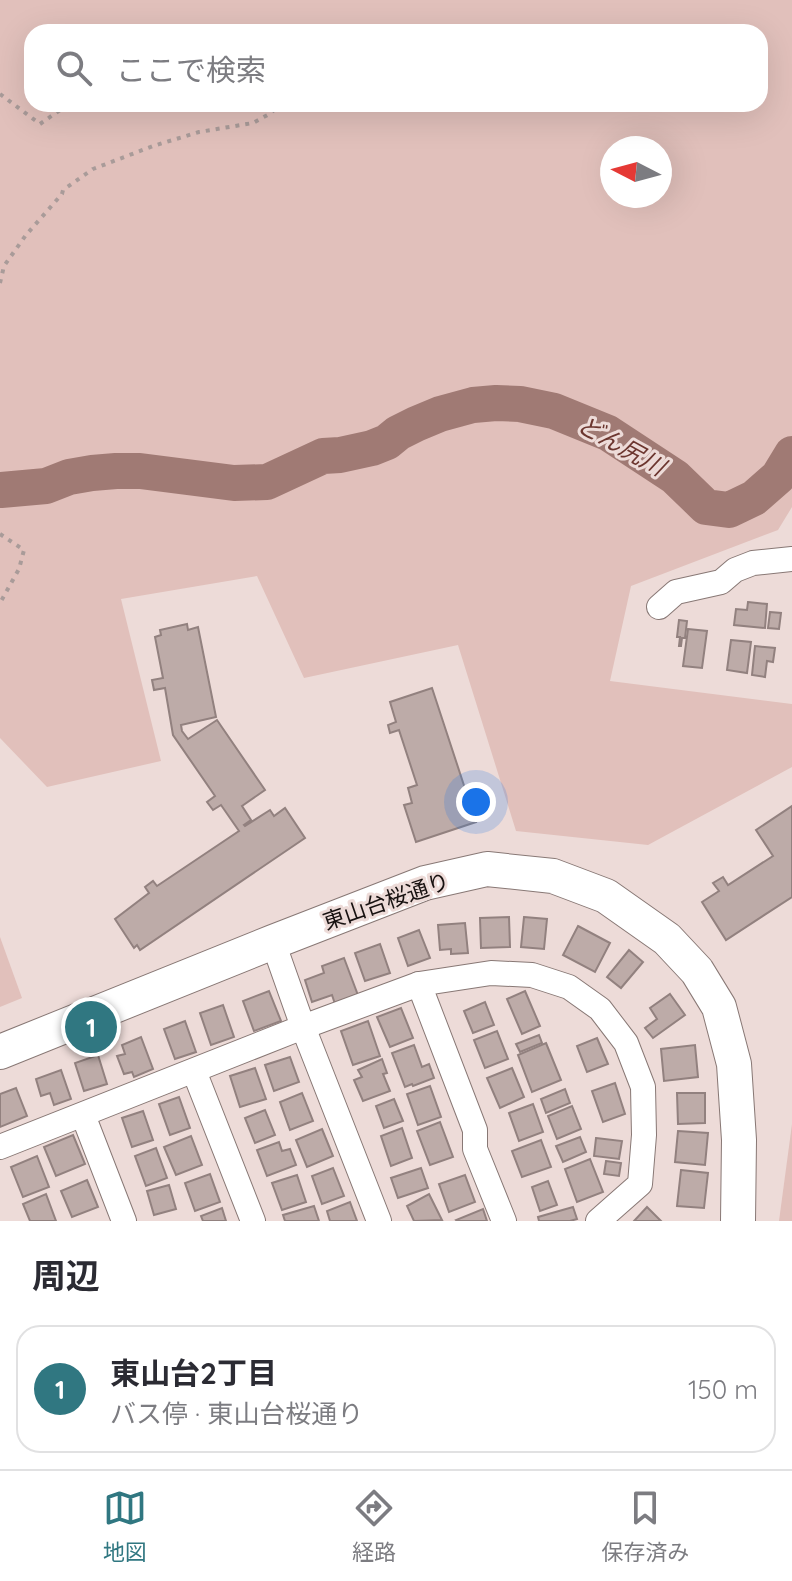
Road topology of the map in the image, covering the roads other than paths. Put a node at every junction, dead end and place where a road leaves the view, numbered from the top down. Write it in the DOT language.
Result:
graph roads {
  1 [pos="792,559"];
  2 [pos="659,607"];
  3 [pos="273,942"];
  4 [pos="419,984"];
  5 [pos="303,1027"];
  6 [pos="0,1052"];
  7 [pos="194,1071"];
  8 [pos="83,1115"];
  9 [pos="0,1147"];
  10 [pos="738,1214"];
  11 [pos="124,1221"];
  12 [pos="253,1221"];
  13 [pos="379,1221"];
  14 [pos="504,1221"];
  15 [pos="598,1221"];
  1 -- 2 [label="street"];
  3 -- 5 [label="street"];
  3 -- 6 [label="street, 東山台桜通り"];
  3 -- 10 [label="street, 東山台桜通り"];
  4 -- 5 [label="street"];
  4 -- 14 [label="street"];
  4 -- 15 [label="street"];
  5 -- 7 [label="street"];
  5 -- 13 [label="street"];
  7 -- 8 [label="street"];
  7 -- 12 [label="street"];
  8 -- 9 [label="street"];
  8 -- 11 [label="street"];
}
